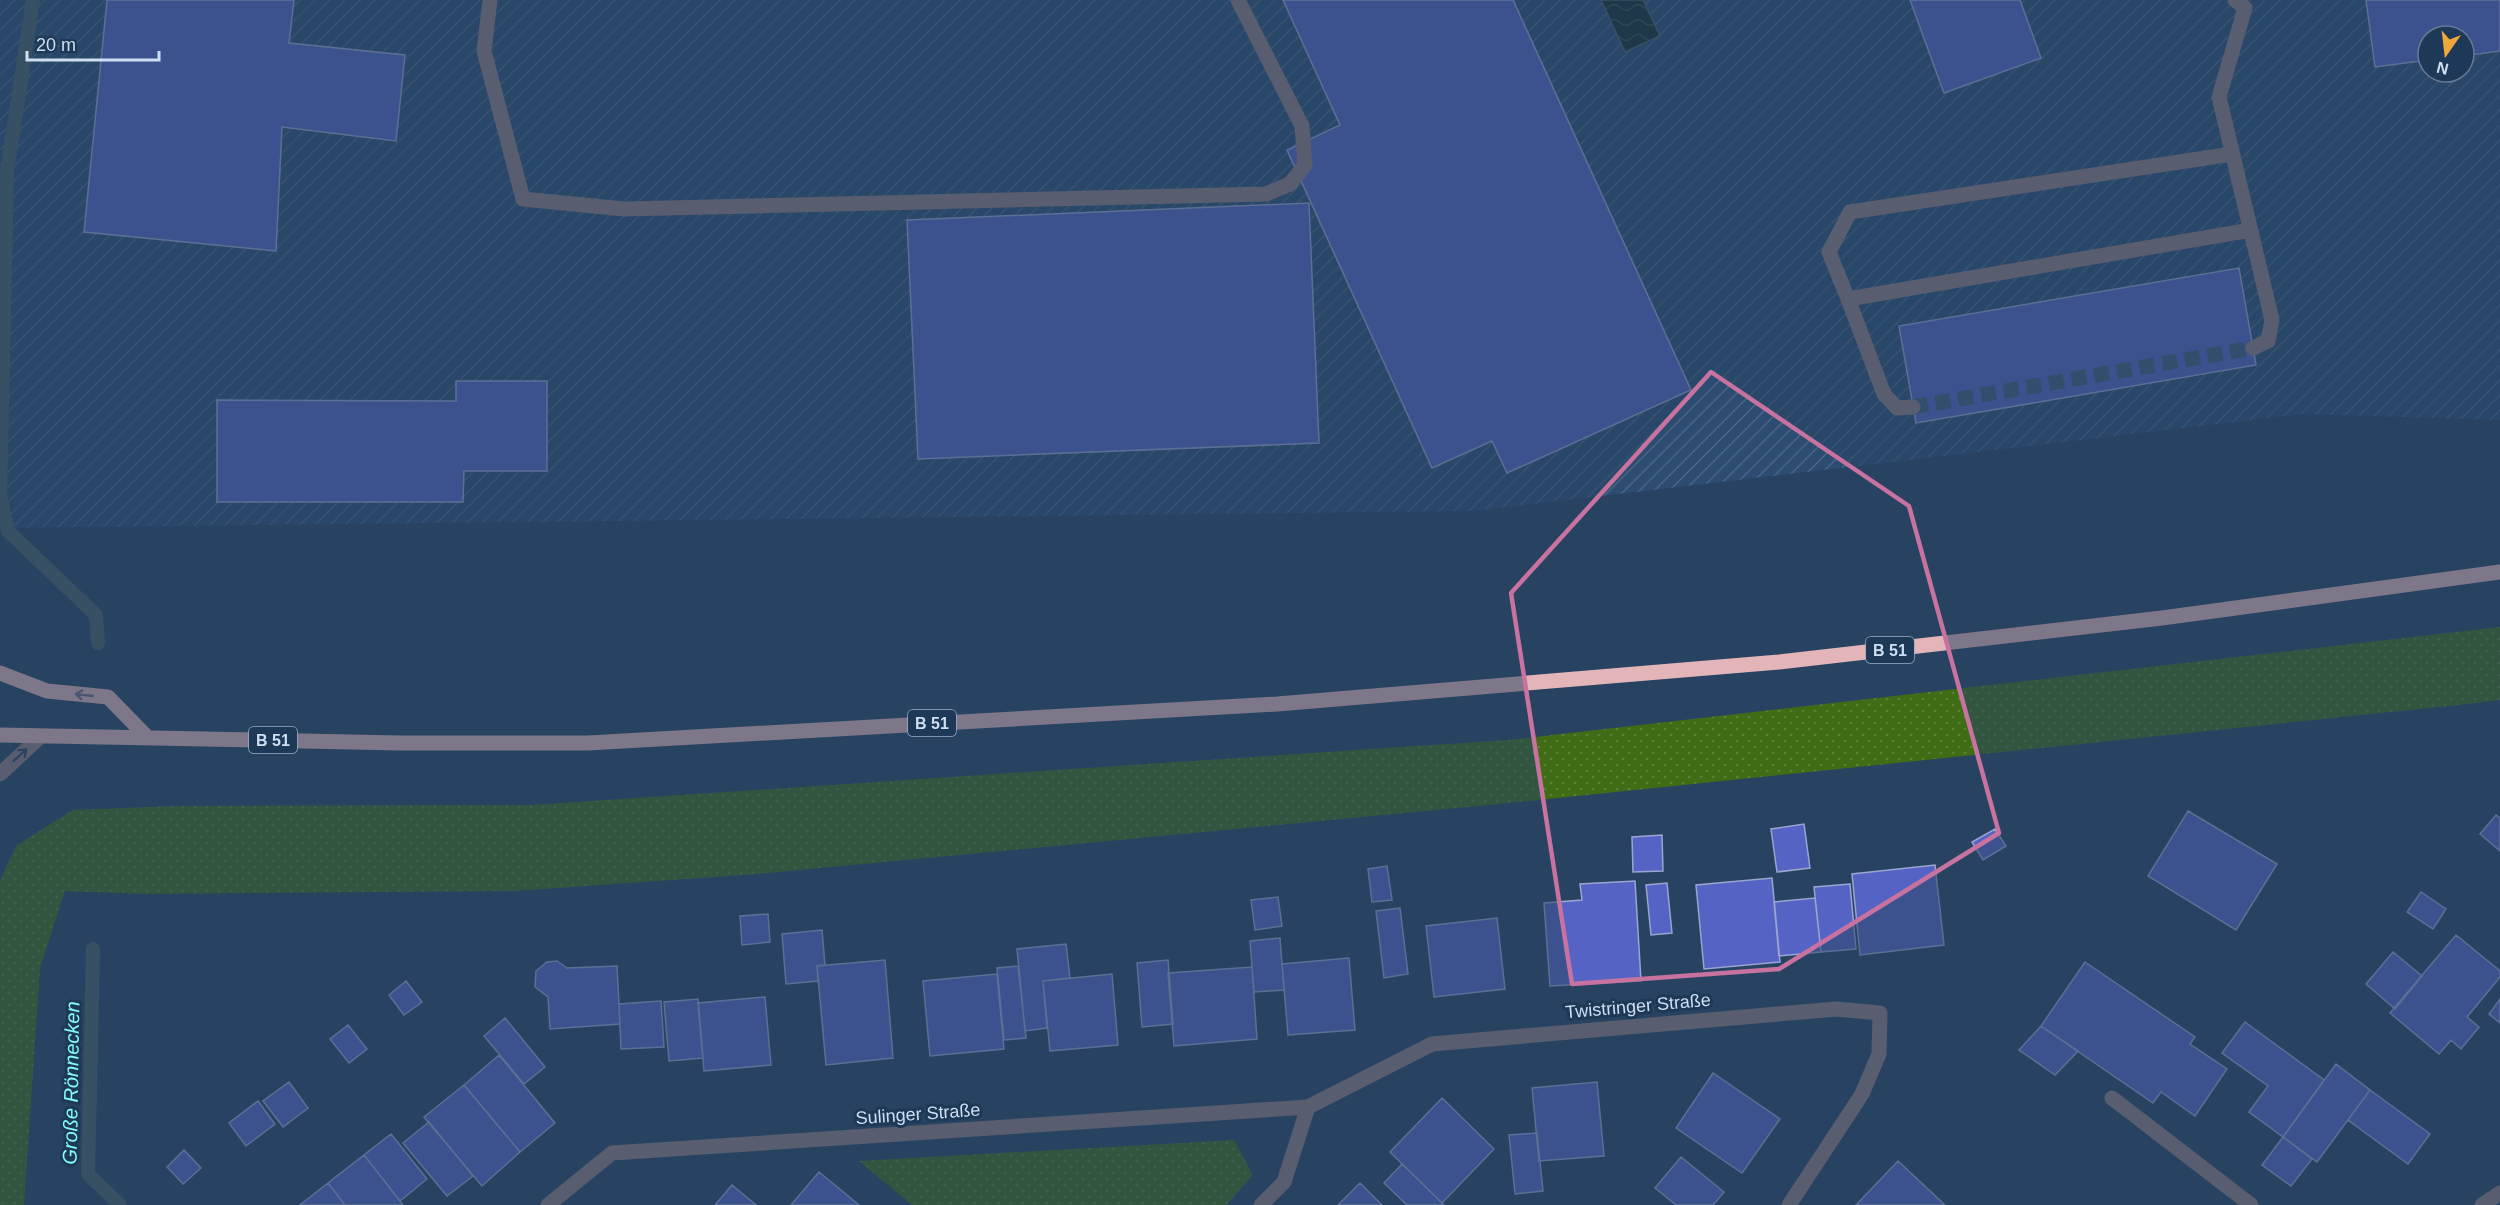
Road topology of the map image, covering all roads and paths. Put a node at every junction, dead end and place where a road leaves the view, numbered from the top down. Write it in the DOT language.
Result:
graph roads {
  1 [pos="490,0"];
  2 [pos="1238,0"];
  3 [pos="2240,4"];
  4 [pos="2232,154"];
  5 [pos="2251,230"];
  6 [pos="1848,299"];
  7 [pos="2253,348"];
  8 [pos="1913,408"];
  9 [pos="2500,573"];
  10 [pos="0,674"];
  11 [pos="0,735"];
  12 [pos="40,737"];
  13 [pos="147,737"];
  14 [pos="0,774"];
  15 [pos="2112,1098"];
  16 [pos="1308,1107"];
  17 [pos="2500,1193"];
  18 [pos="548,1205"];
  19 [pos="1261,1205"];
  20 [pos="1789,1205"];
  21 [pos="2251,1205"];
  22 [pos="2482,1205"];
  1 -- 2 [label="street"];
  3 -- 4 [label="street"];
  4 -- 5 [label="street"];
  4 -- 6 [label="street"];
  5 -- 6 [label="street"];
  5 -- 7 [label="street"];
  6 -- 8 [label="street"];
  9 -- 13 [label="main road, B 51"];
  13 -- 10 [label="main road, one-way"];
  11 -- 12 [label="main road, B 51"];
  12 -- 13 [label="main road, B 51"];
  14 -- 12 [label="street, one-way"];
  15 -- 21 [label="street"];
  16 -- 18 [label="street, Sulinger Straße"];
  16 -- 19 [label="street"];
  16 -- 20 [label="street, Twistringer Straße"];
  17 -- 22 [label="street"];
}
